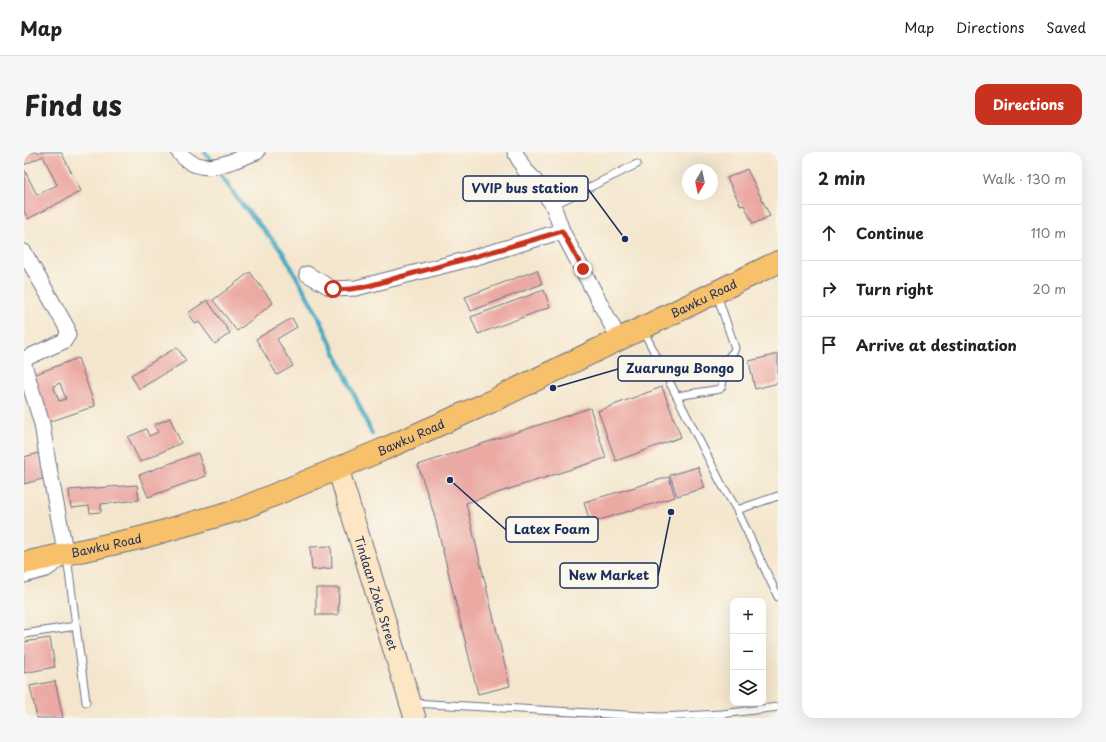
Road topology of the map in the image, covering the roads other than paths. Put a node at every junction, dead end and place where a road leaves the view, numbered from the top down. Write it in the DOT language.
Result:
graph roads {
  1 [pos="179,152"];
  2 [pos="257,152"];
  3 [pos="515,152"];
  4 [pos="637,164"];
  5 [pos="553,206"];
  6 [pos="562,231"];
  7 [pos="24,252"];
  8 [pos="778,262"];
  9 [pos="306,274"];
  10 [pos="716,293"];
  11 [pos="641,327"];
  12 [pos="618,339"];
  13 [pos="24,359"];
  14 [pos="24,365"];
  15 [pos="677,396"];
  16 [pos="338,469"];
  17 [pos="778,496"];
  18 [pos="737,510"];
  19 [pos="66,555"];
  20 [pos="24,563"];
  21 [pos="24,575"];
  22 [pos="778,597"];
  23 [pos="76,626"];
  24 [pos="24,634"];
  25 [pos="86,702"];
  26 [pos="778,707"];
  27 [pos="412,710"];
  1 -- 2 [label="street"];
  3 -- 5 [label="street"];
  4 -- 5 [label="lane"];
  5 -- 6 [label="street"];
  6 -- 9 [label="street"];
  6 -- 12 [label="street"];
  7 -- 13 [label="street"];
  8 -- 10 [label="highway, Bawku Road"];
  10 -- 11 [label="highway, Bawku Road"];
  10 -- 15 [label="lane"];
  11 -- 12 [label="highway, Bawku Road"];
  11 -- 15 [label="lane"];
  12 -- 16 [label="highway, Bawku Road"];
  14 -- 19 [label="street"];
  15 -- 18 [label="lane"];
  16 -- 19 [label="highway, Bawku Road"];
  16 -- 27 [label="main road, Tindaan Zoko Street"];
  17 -- 18 [label="lane"];
  18 -- 22 [label="lane"];
  19 -- 20 [label="highway, Bawku Road"];
  19 -- 21 [label="street"];
  19 -- 23 [label="lane"];
  23 -- 24 [label="lane"];
  23 -- 25 [label="lane"];
  26 -- 27 [label="lane"];
}
